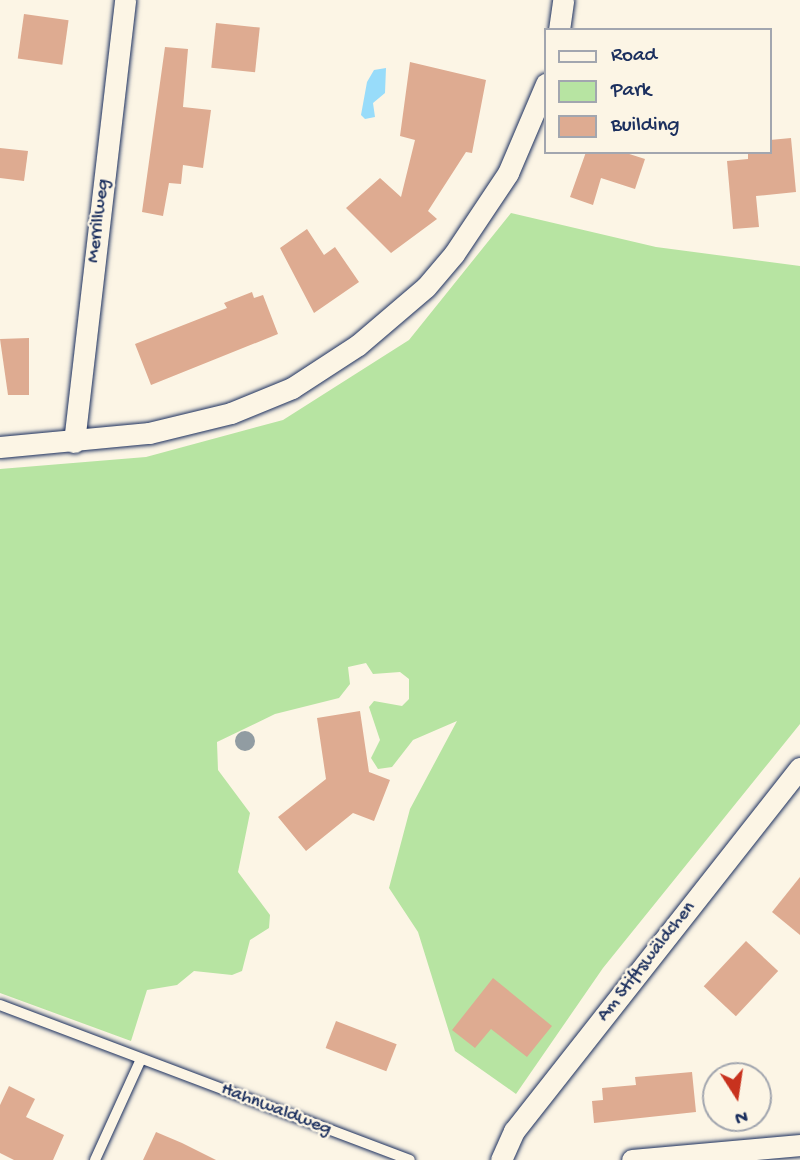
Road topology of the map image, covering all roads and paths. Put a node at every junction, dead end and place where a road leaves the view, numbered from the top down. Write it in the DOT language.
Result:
graph roads {
  1 [pos="125,0"];
  2 [pos="563,0"];
  3 [pos="559,28"];
  4 [pos="544,89"];
  5 [pos="74,442"];
  6 [pos="0,447"];
  7 [pos="800,768"];
  8 [pos="0,1005"];
  9 [pos="141,1059"];
  10 [pos="800,1145"];
  11 [pos="95,1160"];
  12 [pos="410,1160"];
  13 [pos="501,1160"];
  14 [pos="632,1160"];
  1 -- 5 [label="street, Merrillweg"];
  2 -- 3 [label="street"];
  4 -- 5 [label="street"];
  5 -- 6 [label="street"];
  7 -- 13 [label="street, Am Stiftswäldchen"];
  8 -- 9 [label="lane, Hahnwaldweg"];
  9 -- 11 [label="lane"];
  9 -- 12 [label="lane, Hahnwaldweg"];
  10 -- 14 [label="street"];
}
